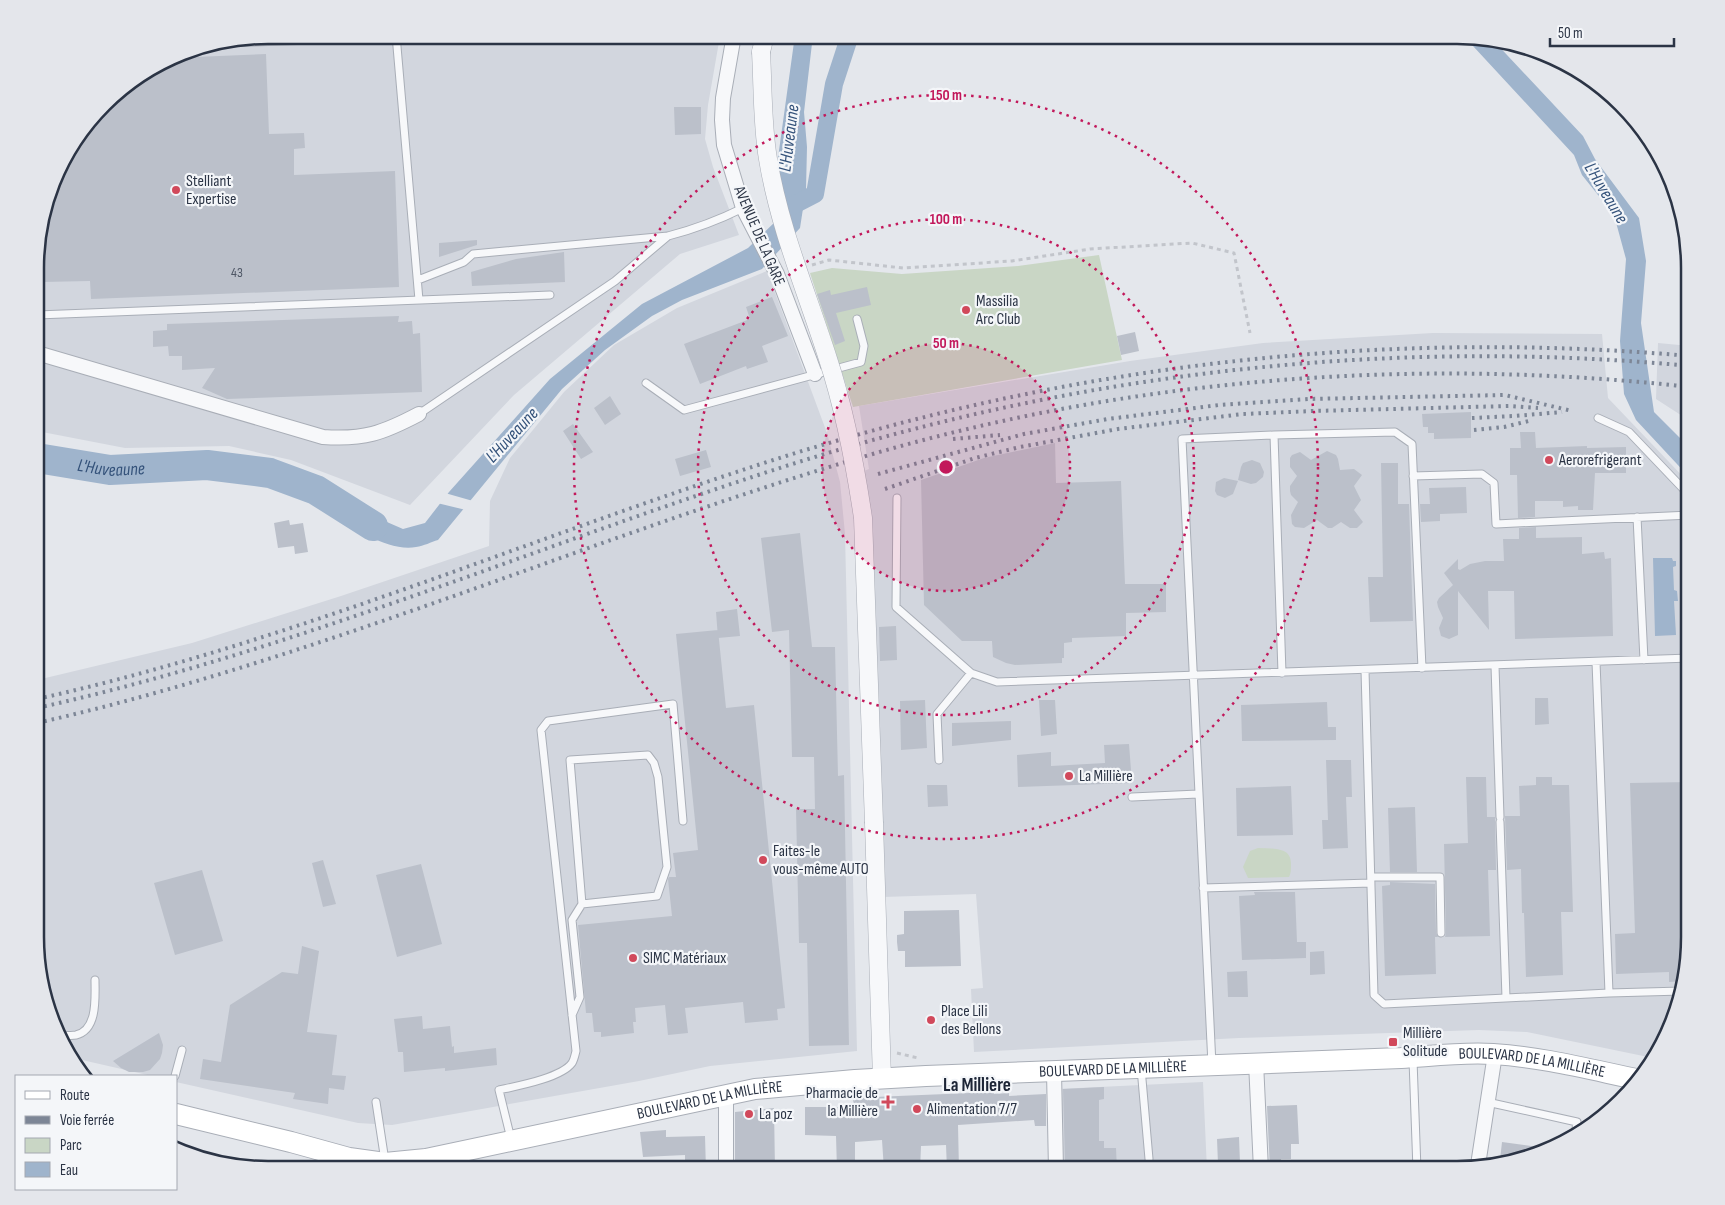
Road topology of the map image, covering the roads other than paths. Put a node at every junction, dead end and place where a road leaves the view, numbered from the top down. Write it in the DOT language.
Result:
graph roads {
  1 [pos="398,44"];
  2 [pos="732,44"];
  3 [pos="762,44"];
  4 [pos="743,208"];
  5 [pos="668,236"];
  6 [pos="418,280"];
  7 [pos="550,295"];
  8 [pos="419,300"];
  9 [pos="44,315"];
  10 [pos="857,319"];
  11 [pos="44,356"];
  12 [pos="815,374"];
  13 [pos="646,383"];
  14 [pos="419,414"];
  15 [pos="1598,418"];
  16 [pos="1274,434"];
  17 [pos="1413,476"];
  18 [pos="1681,487"];
  19 [pos="897,498"];
  20 [pos="1681,515"];
  21 [pos="1637,517"];
  22 [pos="1681,658"];
  23 [pos="1644,660"];
  24 [pos="1596,662"];
  25 [pos="1495,666"];
  26 [pos="1422,668"];
  27 [pos="1365,670"];
  28 [pos="971,673"];
  29 [pos="1282,673"];
  30 [pos="1193,676"];
  31 [pos="939,760"];
  32 [pos="1198,794"];
  33 [pos="1132,797"];
  34 [pos="683,821"];
  35 [pos="1371,880"];
  36 [pos="1202,888"];
  37 [pos="582,904"];
  38 [pos="1441,933"];
  39 [pos="95,980"];
  40 [pos="1675,990"];
  41 [pos="1609,992"];
  42 [pos="1506,998"];
  43 [pos="572,1016"];
  44 [pos="66,1035"];
  45 [pos="182,1050"];
  46 [pos="1494,1054"];
  47 [pos="1413,1057"];
  48 [pos="1256,1062"];
  49 [pos="1212,1065"];
  50 [pos="1141,1068"];
  51 [pos="1054,1072"];
  52 [pos="176,1075"];
  53 [pos="1632,1078"];
  54 [pos="882,1079"];
  55 [pos="726,1096"];
  56 [pos="376,1102"];
  57 [pos="1487,1102"];
  58 [pos="178,1114"];
  59 [pos="1576,1128"];
  60 [pos="512,1141"];
  61 [pos="1149,1159"];
  62 [pos="1479,1160"];
  63 [pos="371,1161"];
  64 [pos="385,1161"];
  65 [pos="406,1161"];
  66 [pos="726,1161"];
  67 [pos="1056,1161"];
  68 [pos="1261,1161"];
  69 [pos="1417,1161"];
  1 -- 6 [label="lane"];
  2 -- 4 [label="street, AVENUE DE LA GARE"];
  3 -- 54 [label="street, bridge"];
  4 -- 5 [label="lane"];
  4 -- 12 [label="street, AVENUE DE LA GARE"];
  5 -- 6 [label="lane"];
  5 -- 14 [label="lane"];
  6 -- 8 [label="lane"];
  7 -- 8 [label="lane"];
  8 -- 9 [label="lane"];
  10 -- 12 [label="lane"];
  11 -- 14 [label="street"];
  12 -- 13 [label="lane"];
  15 -- 18 [label="lane"];
  16 -- 17 [label="lane"];
  16 -- 29 [label="lane"];
  16 -- 30 [label="lane"];
  17 -- 21 [label="lane"];
  17 -- 26 [label="lane"];
  19 -- 28 [label="lane"];
  20 -- 21 [label="lane"];
  21 -- 23 [label="lane"];
  22 -- 23 [label="lane"];
  23 -- 24 [label="lane"];
  24 -- 25 [label="lane"];
  24 -- 41 [label="lane"];
  25 -- 26 [label="lane"];
  25 -- 42 [label="lane"];
  26 -- 27 [label="lane"];
  27 -- 29 [label="lane"];
  27 -- 35 [label="lane"];
  28 -- 30 [label="lane"];
  28 -- 31 [label="lane"];
  29 -- 30 [label="lane"];
  30 -- 32 [label="lane"];
  32 -- 33 [label="lane"];
  32 -- 36 [label="lane"];
  34 -- 43 [label="lane"];
  35 -- 36 [label="lane"];
  35 -- 38 [label="lane"];
  35 -- 42 [label="lane"];
  36 -- 49 [label="lane"];
  37 -- 37 [label="lane"];
  37 -- 43 [label="lane"];
  39 -- 44 [label="lane"];
  40 -- 41 [label="lane"];
  41 -- 42 [label="lane"];
  43 -- 60 [label="lane"];
  45 -- 52 [label="lane"];
  46 -- 47 [label="main road, BOULEVARD DE LA MILLIÈRE"];
  46 -- 53 [label="main road, BOULEVARD DE LA MILLIÈRE"];
  46 -- 57 [label="street"];
  47 -- 48 [label="main road, BOULEVARD DE LA MILLIÈRE"];
  47 -- 69 [label="lane"];
  48 -- 49 [label="main road, BOULEVARD DE LA MILLIÈRE"];
  48 -- 68 [label="street"];
  49 -- 50 [label="main road, BOULEVARD DE LA MILLIÈRE"];
  50 -- 51 [label="main road, BOULEVARD DE LA MILLIÈRE"];
  50 -- 61 [label="lane"];
  51 -- 54 [label="main road, BOULEVARD DE LA MILLIÈRE"];
  51 -- 67 [label="street"];
  54 -- 55 [label="main road, BOULEVARD DE LA MILLIÈRE"];
  55 -- 60 [label="main road, BOULEVARD DE LA MILLIÈRE"];
  55 -- 66 [label="street"];
  56 -- 64 [label="lane"];
  57 -- 59 [label="lane"];
  57 -- 62 [label="street"];
  58 -- 63 [label="main road, BOULEVARD DE LA MILLIÈRE"];
  60 -- 65 [label="main road, BOULEVARD DE LA MILLIÈRE"];
}
